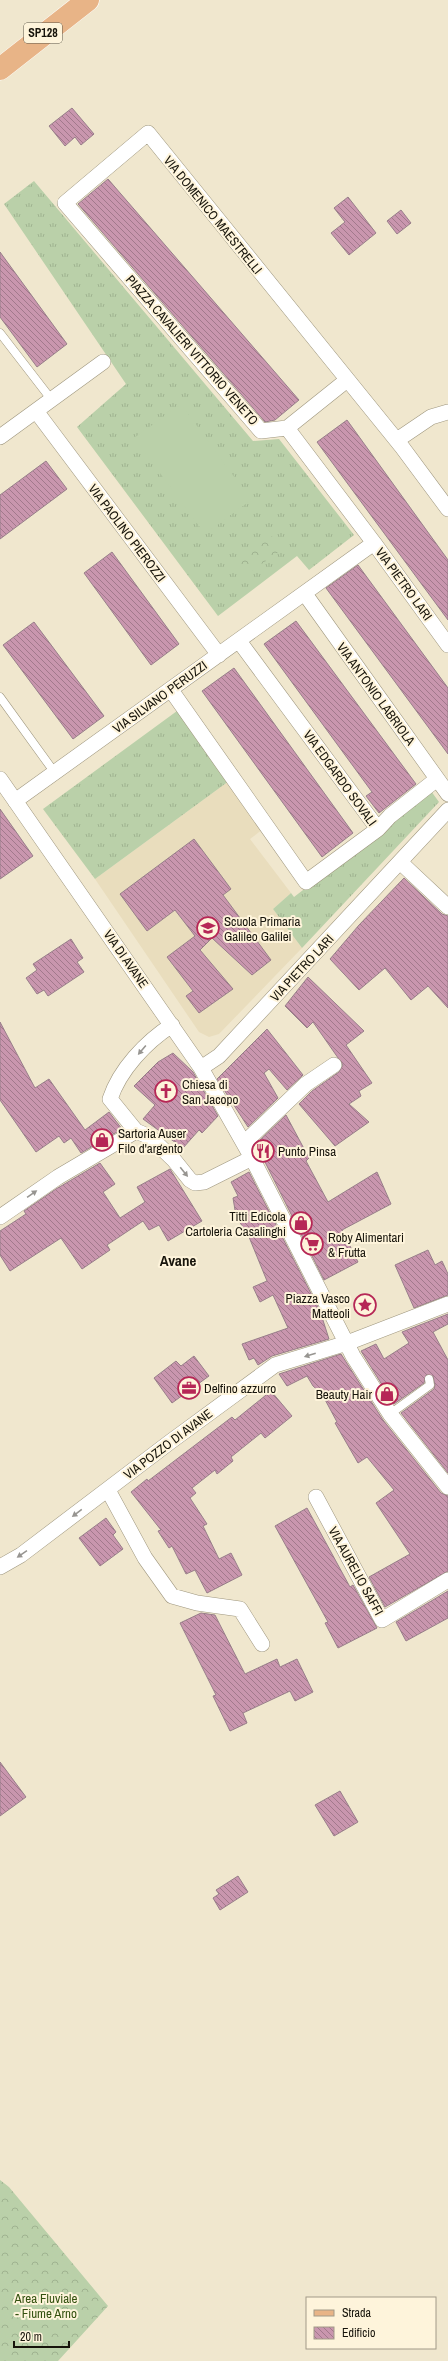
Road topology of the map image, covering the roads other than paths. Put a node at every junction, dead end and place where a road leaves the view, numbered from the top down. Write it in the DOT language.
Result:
graph roads {
  1 [pos="88,0"];
  2 [pos="0,69"];
  3 [pos="65,203"];
  4 [pos="0,333"];
  5 [pos="103,362"];
  6 [pos="347,380"];
  7 [pos="51,400"];
  8 [pos="36,411"];
  9 [pos="448,412"];
  10 [pos="287,428"];
  11 [pos="0,437"];
  12 [pos="397,440"];
  13 [pos="448,510"];
  14 [pos="374,543"];
  15 [pos="305,594"];
  16 [pos="239,641"];
  17 [pos="448,645"];
  18 [pos="219,655"];
  19 [pos="171,690"];
  20 [pos="0,697"];
  21 [pos="55,772"];
  22 [pos="0,779"];
  23 [pos="437,779"];
  24 [pos="448,794"];
  25 [pos="15,801"];
  26 [pos="448,810"];
  27 [pos="378,829"];
  28 [pos="400,862"];
  29 [pos="448,907"];
  30 [pos="172,1025"];
  31 [pos="334,1065"];
  32 [pos="201,1068"];
  33 [pos="136,1131"];
  34 [pos="244,1143"];
  35 [pos="252,1158"];
  36 [pos="0,1217"];
  37 [pos="448,1304"];
  38 [pos="347,1343"];
  39 [pos="429,1379"];
  40 [pos="390,1414"];
  41 [pos="448,1487"];
  42 [pos="108,1490"];
  43 [pos="316,1498"];
  44 [pos="0,1567"];
  45 [pos="448,1580"];
  46 [pos="262,1644"];
  1 -- 2 [label="main road, SP128"];
  3 -- 6 [label="street, VIA DOMENICO MAESTRELLI"];
  3 -- 10 [label="street, PIAZZA CAVALIERI VITTORIO VENETO"];
  4 -- 7 [label="lane"];
  5 -- 7 [label="street"];
  6 -- 10 [label="street"];
  6 -- 12 [label="street, VIA DOMENICO MAESTRELLI"];
  7 -- 8 [label="street"];
  8 -- 11 [label="street"];
  8 -- 18 [label="street, VIA PAOLINO PIEROZZI"];
  9 -- 12 [label="street"];
  10 -- 14 [label="street"];
  12 -- 13 [label="street, VIA DOMENICO MAESTRELLI"];
  14 -- 15 [label="street"];
  14 -- 17 [label="street, VIA PIETRO LARI"];
  15 -- 16 [label="street, VIA SILVANO PERUZZI"];
  15 -- 23 [label="street, VIA ANTONIO LABRIOLA"];
  16 -- 18 [label="street, VIA SILVANO PERUZZI"];
  16 -- 27 [label="street, VIA EDGARDO SOVALI"];
  18 -- 19 [label="street, VIA SILVANO PERUZZI"];
  19 -- 21 [label="street, VIA SILVANO PERUZZI"];
  19 -- 27 [label="street, VIA EDGARDO SOVALI"];
  20 -- 21 [label="lane"];
  21 -- 25 [label="street, VIA SILVANO PERUZZI"];
  22 -- 25 [label="street, VIA DI AVANE"];
  23 -- 24 [label="street, VIA ANTONIO LABRIOLA"];
  23 -- 27 [label="street"];
  25 -- 30 [label="street, VIA DI AVANE"];
  26 -- 28 [label="street, VIA PIETRO LARI"];
  28 -- 29 [label="street"];
  28 -- 32 [label="street, VIA PIETRO LARI"];
  30 -- 32 [label="street, VIA DI AVANE"];
  30 -- 33 [label="street, one-way"];
  31 -- 34 [label="street"];
  32 -- 34 [label="street, VIA DI AVANE"];
  33 -- 35 [label="street, one-way"];
  36 -- 33 [label="street, one-way"];
  34 -- 35 [label="street, VIA DI AVANE"];
  35 -- 38 [label="street, VIA DI AVANE"];
  37 -- 38 [label="street, VIA POZZO DI AVANE"];
  38 -- 40 [label="street, VIA DI AVANE"];
  38 -- 42 [label="street, VIA POZZO DI AVANE, one-way"];
  39 -- 40 [label="lane"];
  40 -- 41 [label="street, VIA DI AVANE"];
  42 -- 44 [label="street, VIA POZZO DI AVANE, one-way"];
  42 -- 46 [label="street"];
  43 -- 45 [label="street, VIA AURELIO SAFFI"];
}
